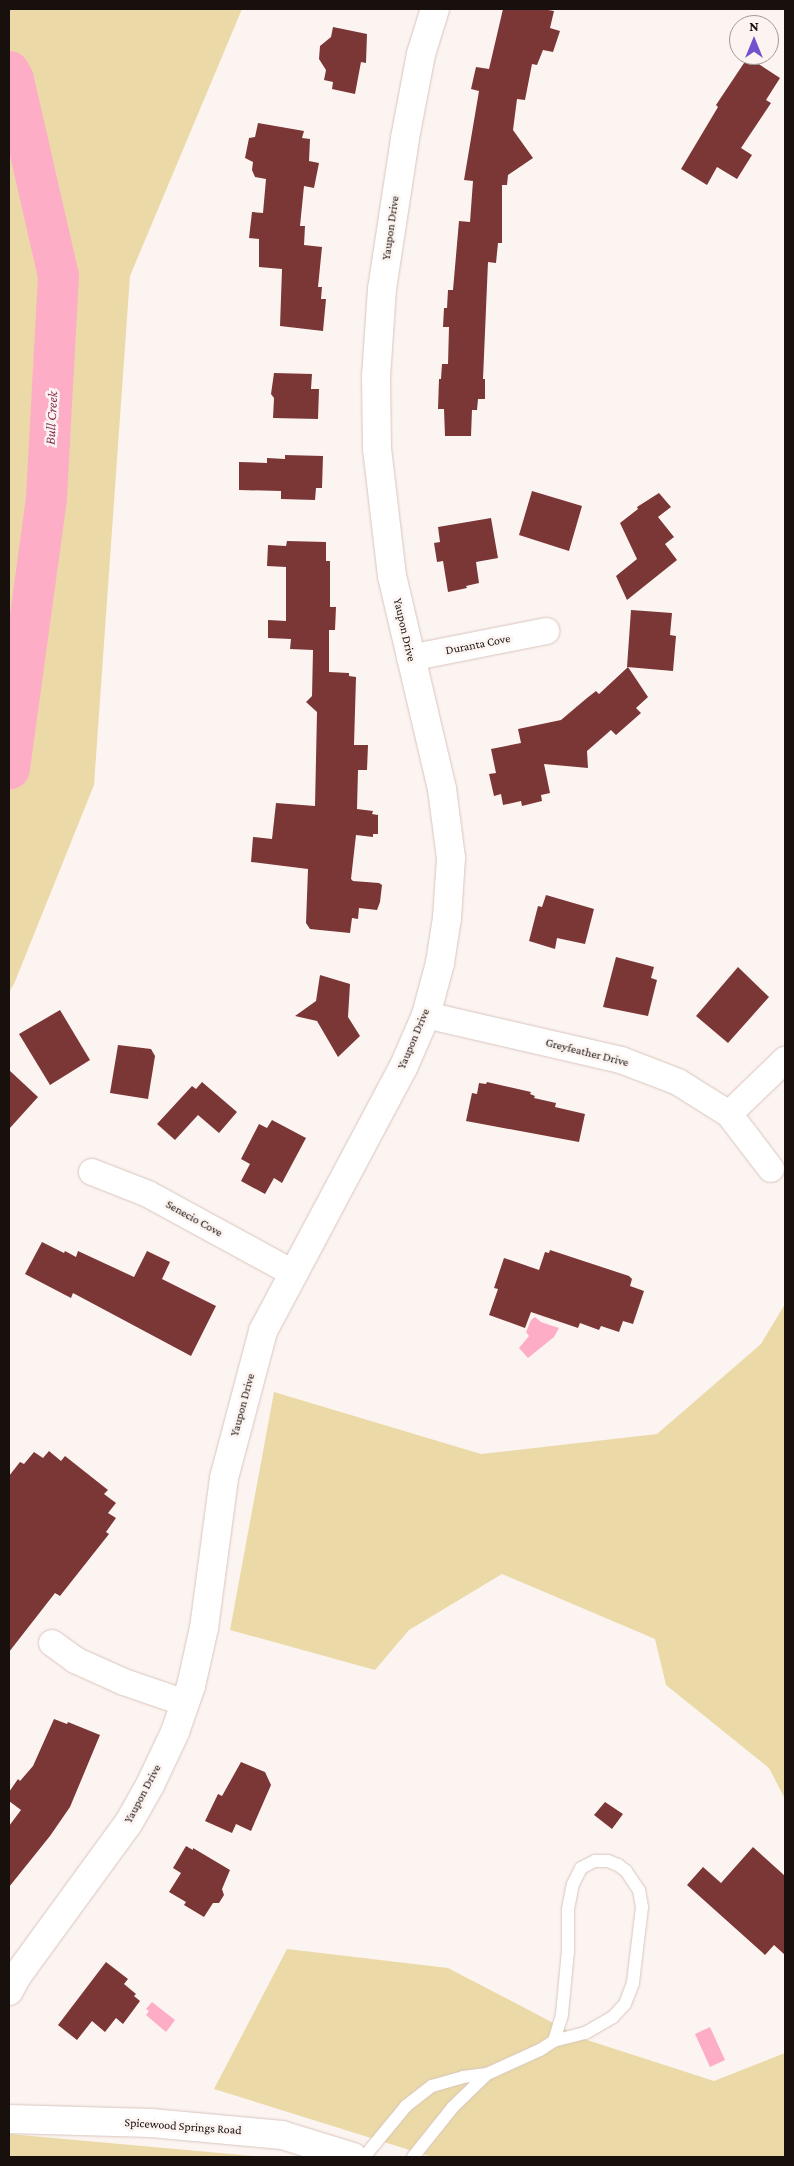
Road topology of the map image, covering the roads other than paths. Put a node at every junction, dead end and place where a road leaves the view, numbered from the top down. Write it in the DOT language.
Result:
graph roads {
  1 [pos="435,9"];
  2 [pos="546,632"];
  3 [pos="410,658"];
  4 [pos="426,1015"];
  5 [pos="785,1060"];
  6 [pos="729,1114"];
  7 [pos="771,1168"];
  8 [pos="92,1172"];
  9 [pos="293,1273"];
  10 [pos="52,1643"];
  11 [pos="185,1703"];
  12 [pos="9,1991"];
  13 [pos="554,2041"];
  14 [pos="487,2074"];
  15 [pos="9,2119"];
  16 [pos="353,2157"];
  17 [pos="364,2157"];
  18 [pos="413,2157"];
  1 -- 3 [label="street, Yaupon Drive"];
  2 -- 3 [label="street, Duranta Cove"];
  3 -- 4 [label="street, Yaupon Drive"];
  4 -- 6 [label="street, Greyfeather Drive"];
  4 -- 9 [label="street, Yaupon Drive"];
  5 -- 6 [label="street"];
  6 -- 7 [label="street, Greyfeather Drive"];
  8 -- 9 [label="street, Senecio Cove"];
  9 -- 11 [label="street, Yaupon Drive"];
  10 -- 11 [label="street"];
  11 -- 12 [label="street, Yaupon Drive"];
  13 -- 13 [label="lane"];
  13 -- 14 [label="lane"];
  14 -- 17 [label="lane"];
  14 -- 18 [label="lane"];
  15 -- 16 [label="street, Spicewood Springs Road"];
}
